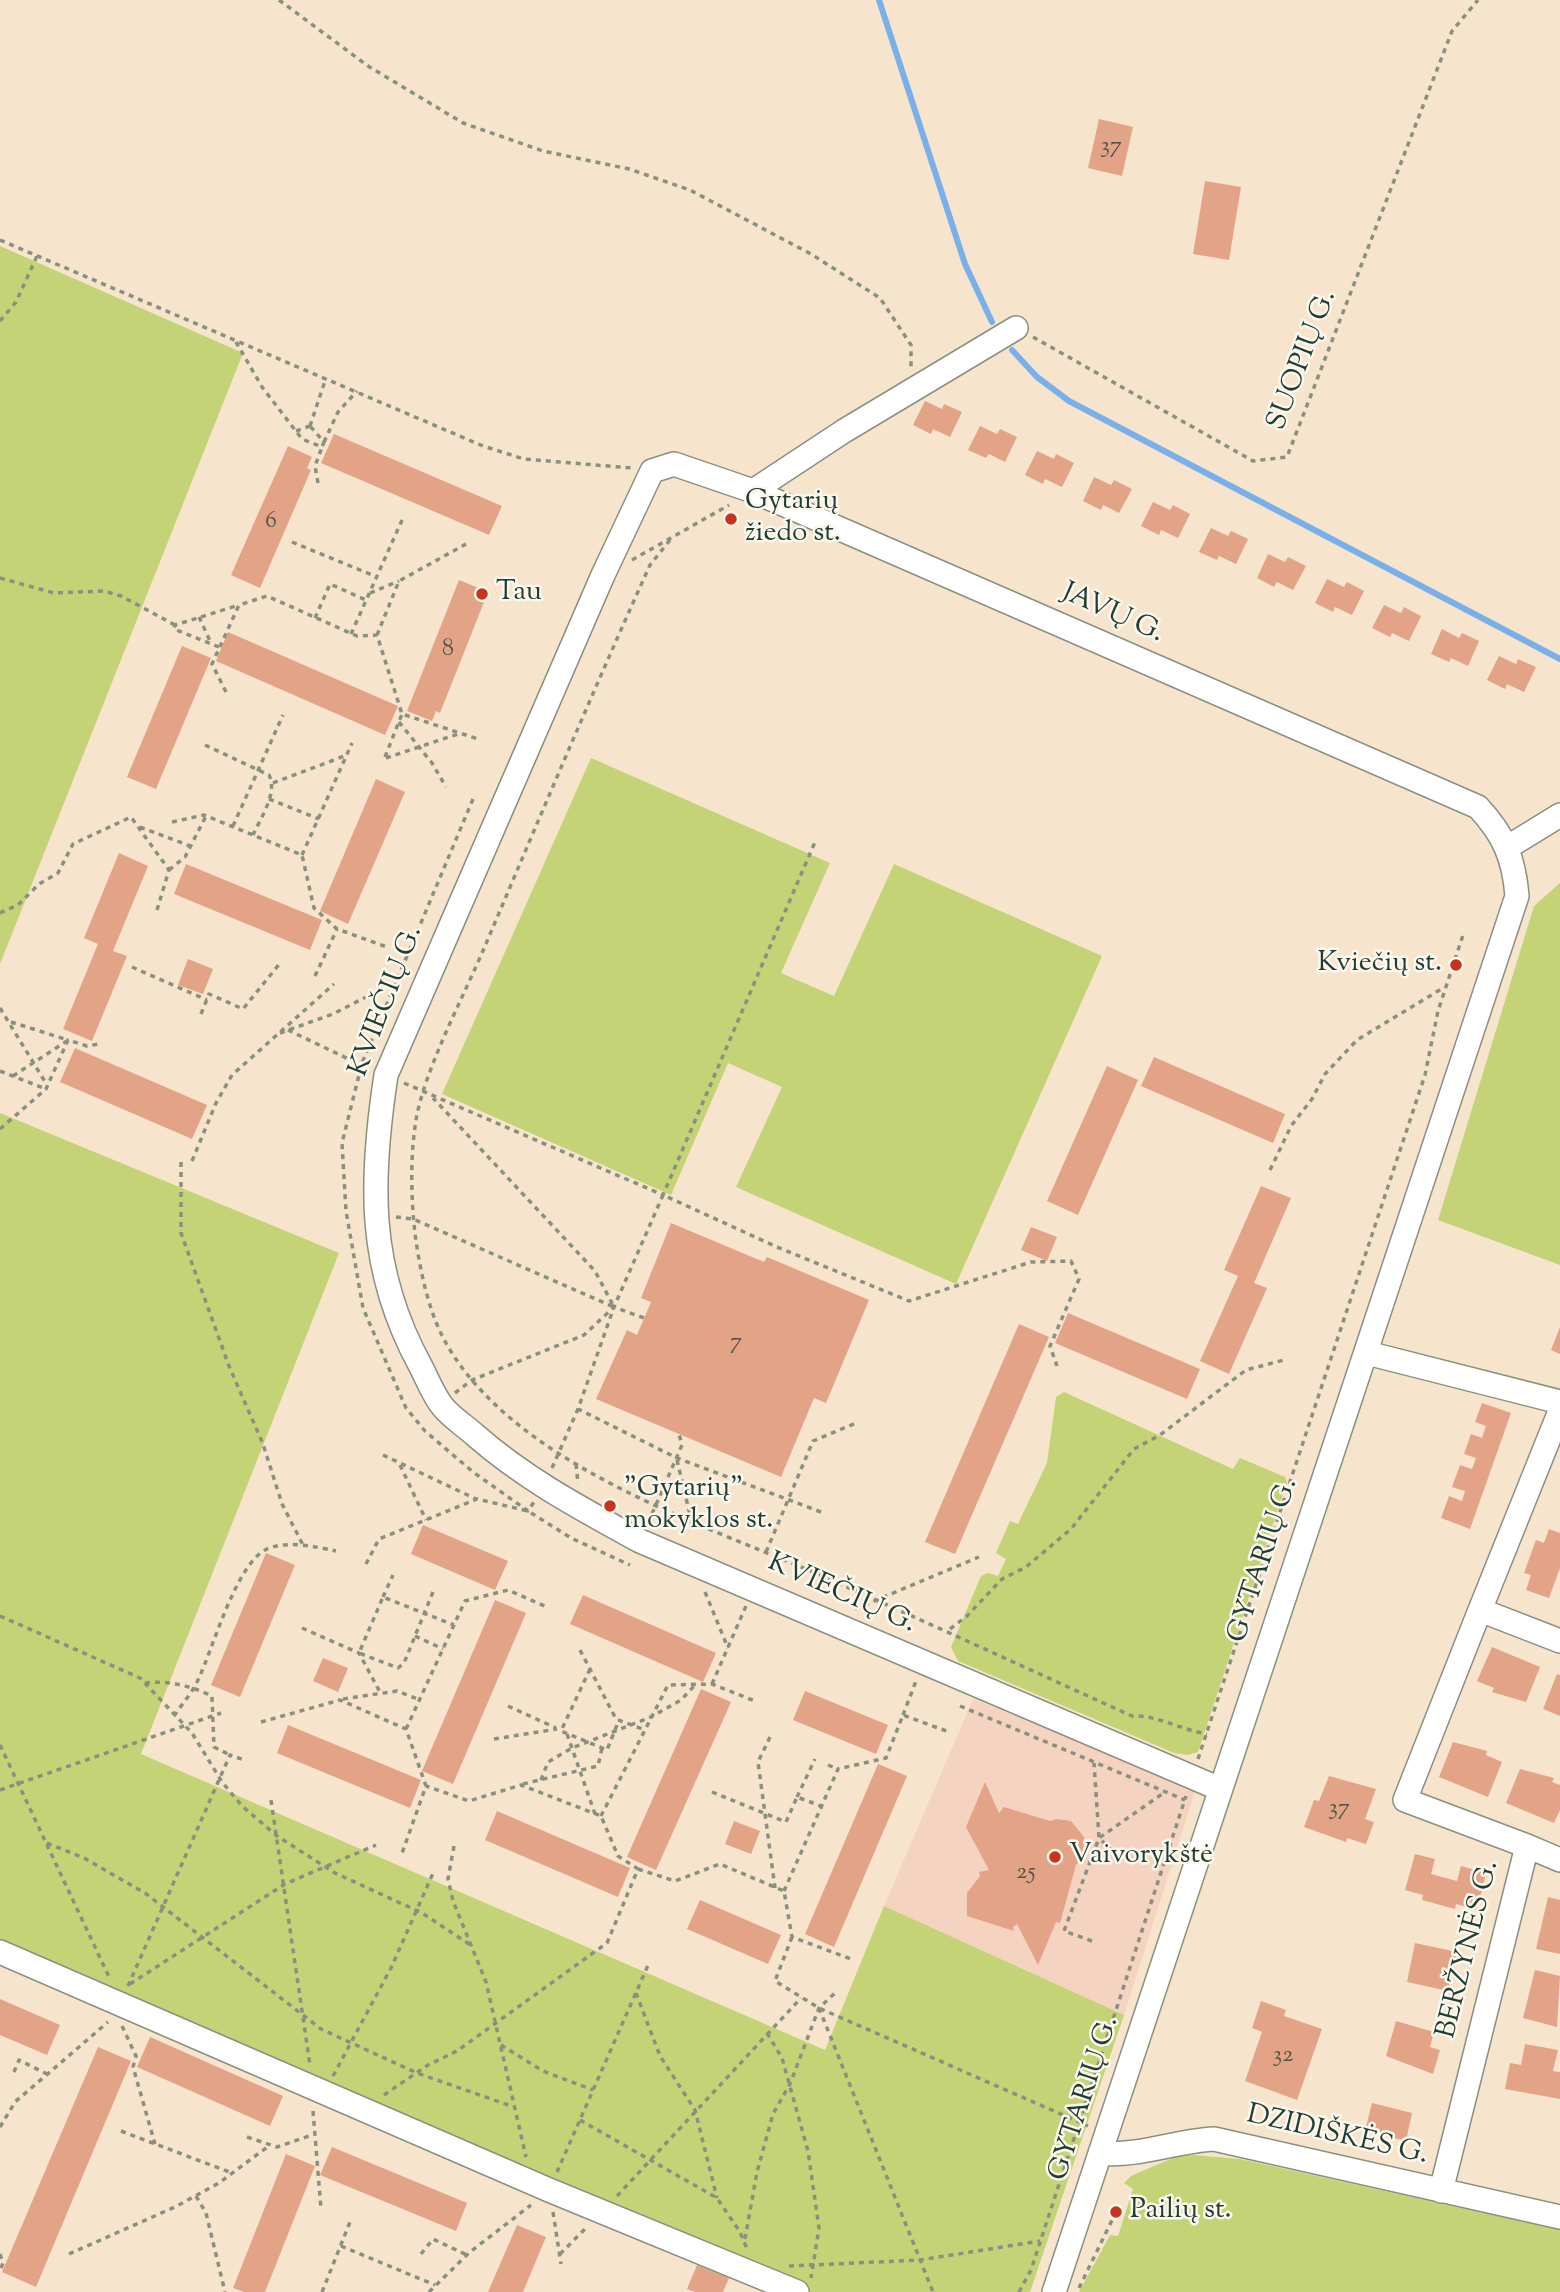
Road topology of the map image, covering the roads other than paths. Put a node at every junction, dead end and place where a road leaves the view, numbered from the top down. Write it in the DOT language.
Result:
graph roads {
  1 [pos="1016,328"];
  2 [pos="663,468"];
  3 [pos="753,491"];
  4 [pos="1560,815"];
  5 [pos="1508,847"];
  6 [pos="1367,1353"];
  7 [pos="1560,1402"];
  8 [pos="1560,1411"];
  9 [pos="1480,1610"];
  10 [pos="1560,1642"];
  11 [pos="1220,1789"];
  12 [pos="1527,1846"];
  13 [pos="1560,1860"];
  14 [pos="0,1952"];
  15 [pos="1103,2143"];
  16 [pos="1441,2191"];
  17 [pos="1560,2217"];
  18 [pos="804,2286"];
  19 [pos="1054,2292"];
  1 -- 3 [label="street"];
  2 -- 3 [label="street, JAVŲ G."];
  2 -- 11 [label="street, KVIEČIŲ G."];
  3 -- 5 [label="street, JAVŲ G."];
  4 -- 5 [label="street"];
  5 -- 6 [label="street, GYTARIŲ G."];
  6 -- 7 [label="street"];
  6 -- 11 [label="street, GYTARIŲ G."];
  8 -- 9 [label="street"];
  9 -- 10 [label="street"];
  9 -- 12 [label="street, BERŽYNĖS G."];
  11 -- 15 [label="street, GYTARIŲ G."];
  12 -- 13 [label="street"];
  12 -- 16 [label="street, BERŽYNĖS G."];
  14 -- 18 [label="street"];
  15 -- 16 [label="street, DZIDIŠKĖS G."];
  15 -- 19 [label="street, GYTARIŲ G."];
  16 -- 17 [label="street, DZIDIŠKĖS G."];
}
